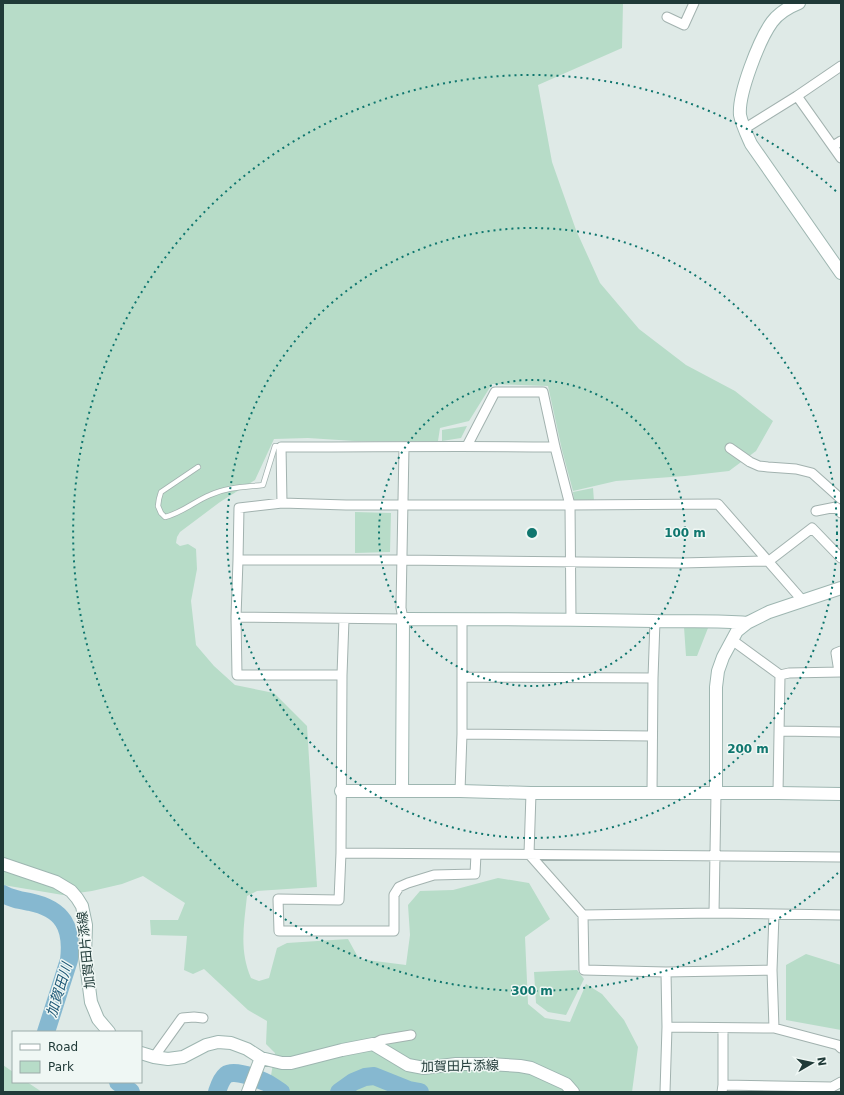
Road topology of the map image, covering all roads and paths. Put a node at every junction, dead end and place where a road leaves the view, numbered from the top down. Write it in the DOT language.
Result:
graph roads {
  1 [pos="694,3"];
  2 [pos="799,3"];
  3 [pos="667,17"];
  4 [pos="841,66"];
  5 [pos="797,96"];
  6 [pos="744,129"];
  7 [pos="841,141"];
  8 [pos="833,146"];
  9 [pos="841,158"];
  10 [pos="841,273"];
  11 [pos="467,446"];
  12 [pos="281,447"];
  13 [pos="404,447"];
  14 [pos="555,447"];
  15 [pos="730,448"];
  16 [pos="198,466"];
  17 [pos="841,499"];
  18 [pos="282,503"];
  19 [pos="402,505"];
  20 [pos="570,505"];
  21 [pos="816,511"];
  22 [pos="841,513"];
  23 [pos="841,558"];
  24 [pos="238,560"];
  25 [pos="401,560"];
  26 [pos="769,561"];
  27 [pos="570,562"];
  28 [pos="841,588"];
  29 [pos="803,600"];
  30 [pos="236,616"];
  31 [pos="344,619"];
  32 [pos="403,619"];
  33 [pos="462,619"];
  34 [pos="571,619"];
  35 [pos="655,621"];
  36 [pos="747,623"];
  37 [pos="732,640"];
  38 [pos="841,651"];
  39 [pos="840,672"];
  40 [pos="342,675"];
  41 [pos="780,675"];
  42 [pos="462,677"];
  43 [pos="653,678"];
  44 [pos="780,731"];
  45 [pos="841,732"];
  46 [pos="462,734"];
  47 [pos="652,736"];
  48 [pos="341,791"];
  49 [pos="402,791"];
  50 [pos="460,791"];
  51 [pos="531,793"];
  52 [pos="716,793"];
  53 [pos="778,793"];
  54 [pos="652,794"];
  55 [pos="841,794"];
  56 [pos="341,853"];
  57 [pos="476,854"];
  58 [pos="529,854"];
  59 [pos="715,856"];
  60 [pos="841,857"];
  61 [pos="3,864"];
  62 [pos="714,913"];
  63 [pos="774,914"];
  64 [pos="583,915"];
  65 [pos="841,915"];
  66 [pos="772,970"];
  67 [pos="666,972"];
  68 [pos="203,1018"];
  69 [pos="667,1027"];
  70 [pos="723,1028"];
  71 [pos="774,1028"];
  72 [pos="108,1031"];
  73 [pos="411,1035"];
  74 [pos="373,1044"];
  75 [pos="841,1048"];
  76 [pos="142,1053"];
  77 [pos="154,1057"];
  78 [pos="260,1061"];
  79 [pos="841,1082"];
  80 [pos="722,1089"];
  81 [pos="248,1092"];
  82 [pos="573,1092"];
  83 [pos="665,1092"];
  1 -- 3 [label="street"];
  2 -- 6 [label="street"];
  4 -- 5 [label="street"];
  5 -- 6 [label="street"];
  5 -- 8 [label="street"];
  6 -- 10 [label="street"];
  7 -- 8 [label="street"];
  8 -- 9 [label="street"];
  11 -- 13 [label="street"];
  11 -- 14 [label="street"];
  11 -- 14 [label="street"];
  12 -- 13 [label="street"];
  12 -- 16 [label="lane"];
  12 -- 18 [label="street"];
  13 -- 19 [label="street"];
  14 -- 20 [label="street"];
  15 -- 17 [label="street"];
  18 -- 19 [label="street"];
  18 -- 24 [label="street"];
  19 -- 20 [label="street"];
  19 -- 25 [label="street"];
  20 -- 26 [label="street"];
  20 -- 27 [label="street"];
  21 -- 22 [label="street"];
  23 -- 26 [label="street"];
  24 -- 25 [label="street"];
  24 -- 30 [label="street"];
  25 -- 27 [label="street"];
  25 -- 32 [label="street"];
  26 -- 27 [label="street"];
  26 -- 29 [label="street"];
  27 -- 34 [label="street"];
  28 -- 29 [label="street"];
  29 -- 36 [label="street"];
  30 -- 31 [label="street"];
  30 -- 40 [label="street"];
  31 -- 32 [label="street"];
  31 -- 40 [label="street"];
  32 -- 33 [label="street"];
  32 -- 49 [label="street"];
  33 -- 34 [label="street"];
  33 -- 42 [label="street"];
  34 -- 35 [label="street"];
  35 -- 36 [label="street"];
  35 -- 43 [label="street"];
  36 -- 37 [label="street"];
  37 -- 41 [label="street"];
  37 -- 52 [label="street"];
  38 -- 39 [label="street"];
  39 -- 41 [label="street"];
  40 -- 48 [label="street"];
  41 -- 44 [label="street"];
  42 -- 43 [label="street"];
  42 -- 46 [label="street"];
  43 -- 47 [label="street"];
  44 -- 45 [label="street"];
  44 -- 53 [label="street"];
  46 -- 47 [label="street"];
  46 -- 50 [label="street"];
  47 -- 54 [label="street"];
  48 -- 49 [label="street"];
  48 -- 56 [label="street"];
  49 -- 50 [label="street"];
  50 -- 51 [label="street"];
  51 -- 54 [label="street"];
  51 -- 58 [label="street"];
  52 -- 53 [label="street"];
  52 -- 54 [label="street"];
  52 -- 59 [label="street"];
  53 -- 55 [label="street"];
  56 -- 57 [label="street"];
  56 -- 57 [label="street"];
  57 -- 58 [label="street"];
  58 -- 59 [label="street"];
  58 -- 64 [label="street"];
  59 -- 60 [label="street"];
  59 -- 62 [label="street"];
  61 -- 72 [label="street, 加賀田片添線"];
  62 -- 63 [label="street"];
  62 -- 64 [label="street"];
  63 -- 65 [label="street"];
  63 -- 66 [label="street"];
  64 -- 67 [label="street"];
  66 -- 67 [label="street"];
  66 -- 71 [label="street"];
  67 -- 69 [label="street"];
  68 -- 77 [label="street"];
  69 -- 70 [label="street"];
  69 -- 83 [label="street"];
  70 -- 71 [label="street"];
  70 -- 80 [label="street"];
  71 -- 75 [label="street"];
  73 -- 74 [label="street"];
  74 -- 78 [label="street"];
  74 -- 82 [label="street, 加賀田片添線"];
  76 -- 77 [label="street"];
  77 -- 78 [label="street"];
  78 -- 81 [label="street"];
  79 -- 80 [label="street"];
}
